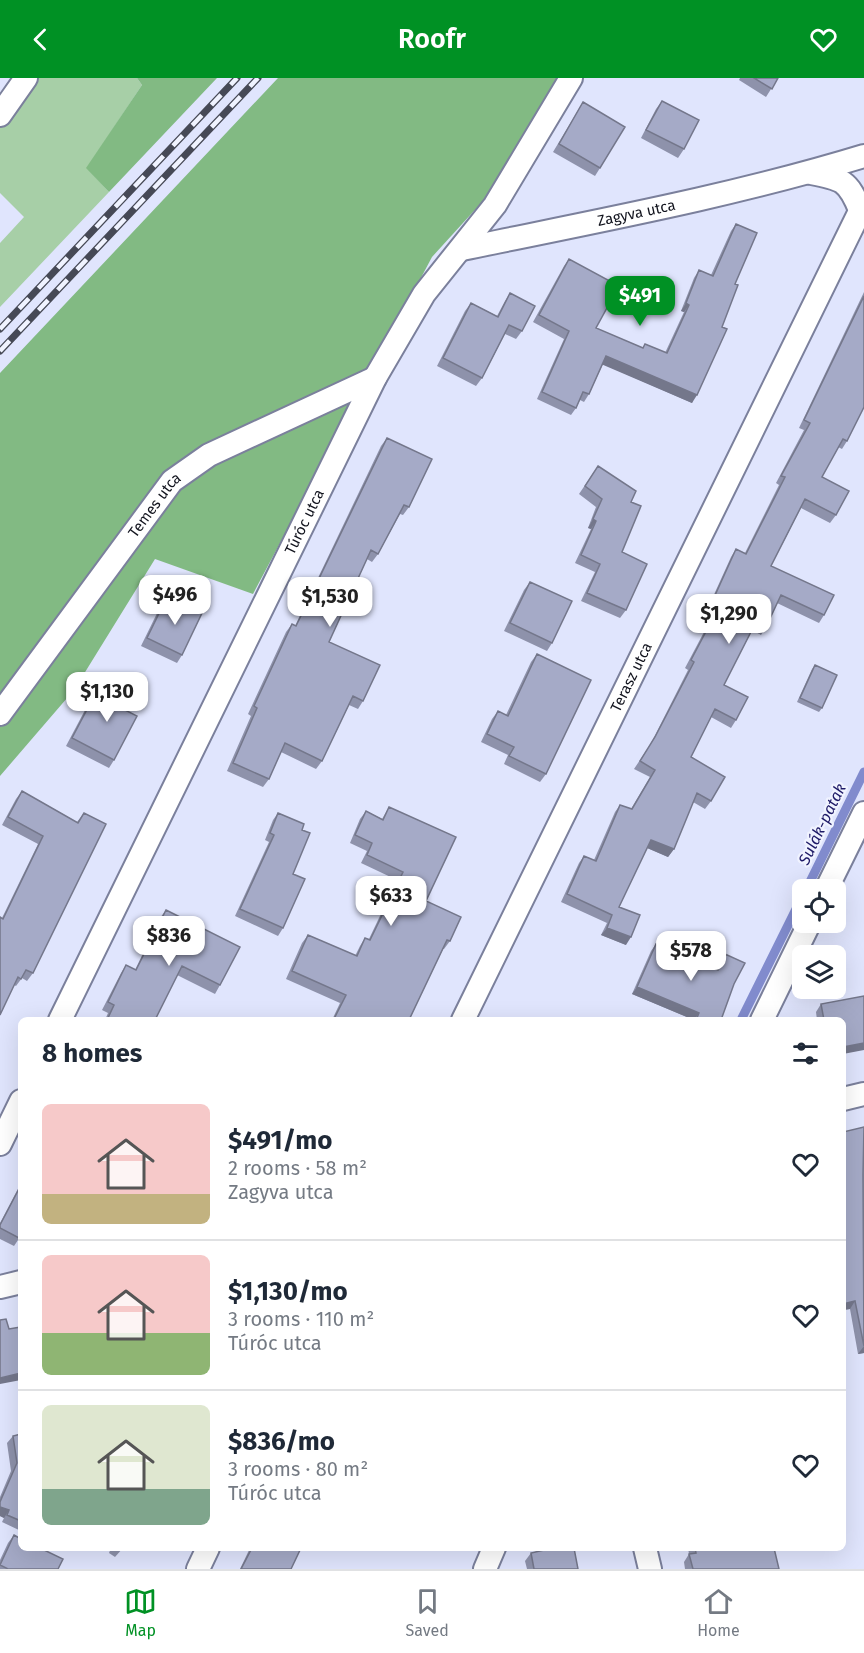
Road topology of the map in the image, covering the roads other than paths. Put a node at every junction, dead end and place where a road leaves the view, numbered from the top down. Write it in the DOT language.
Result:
graph roads {
  1 [pos="26,78"];
  2 [pos="571,78"];
  3 [pos="0,115"];
  4 [pos="864,156"];
  5 [pos="810,172"];
  6 [pos="862,207"];
  7 [pos="462,249"];
  8 [pos="375,378"];
  9 [pos="0,714"];
  10 [pos="864,813"];
  11 [pos="831,879"];
  12 [pos="805,933"];
  13 [pos="61,1017"];
  14 [pos="464,1017"];
  15 [pos="763,1017"];
  16 [pos="864,1094"];
  17 [pos="846,1098"];
  18 [pos="18,1107"];
  19 [pos="0,1144"];
  20 [pos="18,1283"];
  21 [pos="0,1287"];
  22 [pos="207,1551"];
  23 [pos="494,1551"];
  24 [pos="646,1551"];
  25 [pos="198,1569"];
  26 [pos="485,1569"];
  27 [pos="650,1569"];
  1 -- 3 [label="street"];
  2 -- 7 [label="street, Túróc utca"];
  4 -- 5 [label="street, Zagyva utca"];
  5 -- 6 [label="street, Zagyva utca"];
  5 -- 7 [label="street, Zagyva utca"];
  6 -- 14 [label="street, Terasz utca"];
  7 -- 8 [label="street, Túróc utca"];
  8 -- 9 [label="street, Temes utca"];
  8 -- 13 [label="street, Túróc utca"];
  10 -- 11 [label="street"];
  12 -- 15 [label="street"];
  16 -- 17 [label="street"];
  18 -- 19 [label="street"];
  20 -- 21 [label="street"];
  22 -- 25 [label="street"];
  23 -- 26 [label="street"];
  24 -- 27 [label="street"];
}
